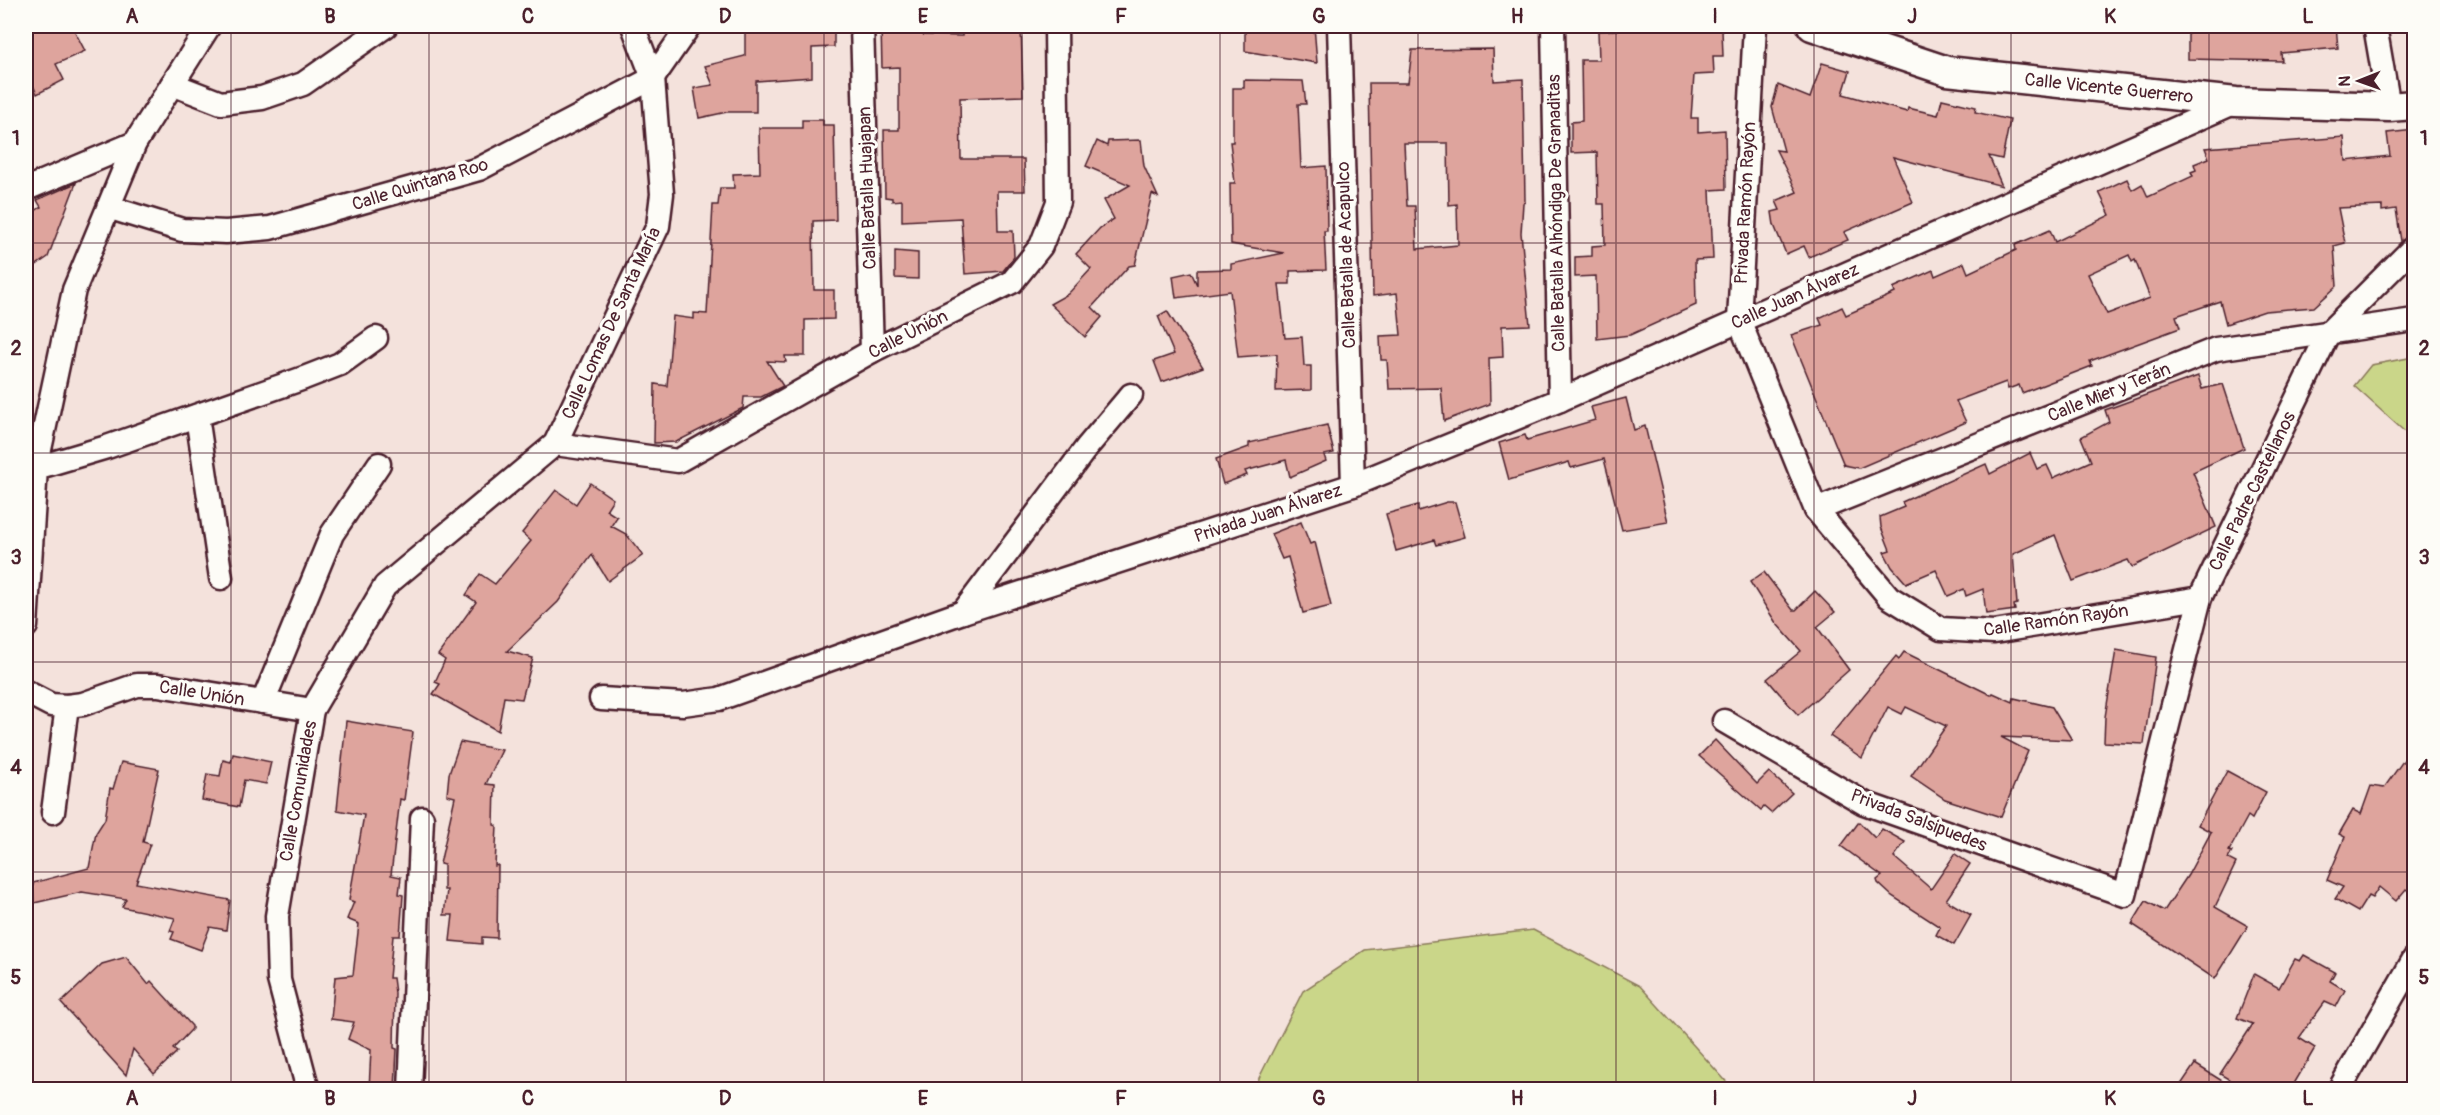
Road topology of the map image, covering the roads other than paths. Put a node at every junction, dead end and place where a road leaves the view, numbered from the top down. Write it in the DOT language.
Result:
graph roads {
  1 [pos="208,26"];
  2 [pos="387,26"];
  3 [pos="633,26"];
  4 [pos="689,26"];
  5 [pos="862,26"];
  6 [pos="1056,26"];
  7 [pos="1339,26"];
  8 [pos="1553,26"];
  9 [pos="1755,26"];
  10 [pos="1812,26"];
  11 [pos="2375,26"];
  12 [pos="653,78"];
  13 [pos="172,84"];
  14 [pos="2236,102"];
  15 [pos="2402,106"];
  16 [pos="135,143"];
  17 [pos="26,189"];
  18 [pos="111,208"];
  19 [pos="2415,247"];
  20 [pos="1739,320"];
  21 [pos="2415,320"];
  22 [pos="2329,332"];
  23 [pos="376,338"];
  24 [pos="872,351"];
  25 [pos="1131,395"];
  26 [pos="1560,400"];
  27 [pos="197,416"];
  28 [pos="555,444"];
  29 [pos="380,465"];
  30 [pos="31,467"];
  31 [pos="1353,485"];
  32 [pos="1816,510"];
  33 [pos="28,572"];
  34 [pos="220,578"];
  35 [pos="2200,598"];
  36 [pos="963,612"];
  37 [pos="26,626"];
  38 [pos="26,692"];
  39 [pos="601,699"];
  40 [pos="262,702"];
  41 [pos="67,706"];
  42 [pos="312,710"];
  43 [pos="1724,721"];
  44 [pos="53,812"];
  45 [pos="422,818"];
  46 [pos="2125,895"];
  47 [pos="2415,959"];
  48 [pos="308,1089"];
  49 [pos="410,1089"];
  50 [pos="2338,1089"];
  1 -- 13 [label="street"];
  2 -- 13 [label="street"];
  3 -- 12 [label="street, Calle Lomas De Santa María"];
  4 -- 12 [label="street, Calle Quintana Roo"];
  5 -- 24 [label="street, Calle Batalla Huajapan"];
  6 -- 24 [label="street, Calle Unión"];
  7 -- 31 [label="street, Calle Batalla de Acapulco"];
  8 -- 26 [label="street, Calle Batalla Alhóndiga De Granaditas"];
  9 -- 20 [label="street, Privada Ramón Rayón"];
  10 -- 14 [label="street, Calle Vicente Guerrero"];
  11 -- 15 [label="street"];
  12 -- 18 [label="street, Calle Quintana Roo"];
  12 -- 28 [label="street, Calle Lomas De Santa María"];
  13 -- 16 [label="street"];
  14 -- 15 [label="street, Calle Vicente Guerrero"];
  14 -- 20 [label="street, Calle Juan Álvarez"];
  16 -- 17 [label="street"];
  16 -- 18 [label="street"];
  18 -- 30 [label="street"];
  19 -- 22 [label="street, Calle Padre Castellanos"];
  20 -- 26 [label="street, Calle Juan Álvarez"];
  20 -- 32 [label="street, Privada Ramón Rayón"];
  21 -- 22 [label="street, Calle Mier y Terán"];
  22 -- 32 [label="street, Calle Mier y Terán"];
  22 -- 35 [label="street, Calle Padre Castellanos"];
  23 -- 27 [label="street"];
  24 -- 28 [label="street, Calle Unión"];
  25 -- 36 [label="street"];
  26 -- 31 [label="street, Calle Juan Álvarez"];
  27 -- 30 [label="street"];
  27 -- 34 [label="street"];
  28 -- 42 [label="street, Calle Comunidades"];
  29 -- 40 [label="street"];
  30 -- 33 [label="street"];
  31 -- 36 [label="street, Privada Juan Álvarez"];
  32 -- 35 [label="street, Calle Ramón Rayón"];
  33 -- 37 [label="street"];
  35 -- 46 [label="street, Calle Padre Castellanos"];
  36 -- 39 [label="street, Privada Juan Álvarez"];
  38 -- 41 [label="street, Calle Unión"];
  40 -- 41 [label="street, Calle Unión"];
  40 -- 42 [label="street, Calle Unión"];
  41 -- 44 [label="street"];
  42 -- 48 [label="street, Calle Comunidades"];
  43 -- 46 [label="street, Privada Salsipuedes"];
  45 -- 49 [label="street"];
  47 -- 50 [label="street"];
}
